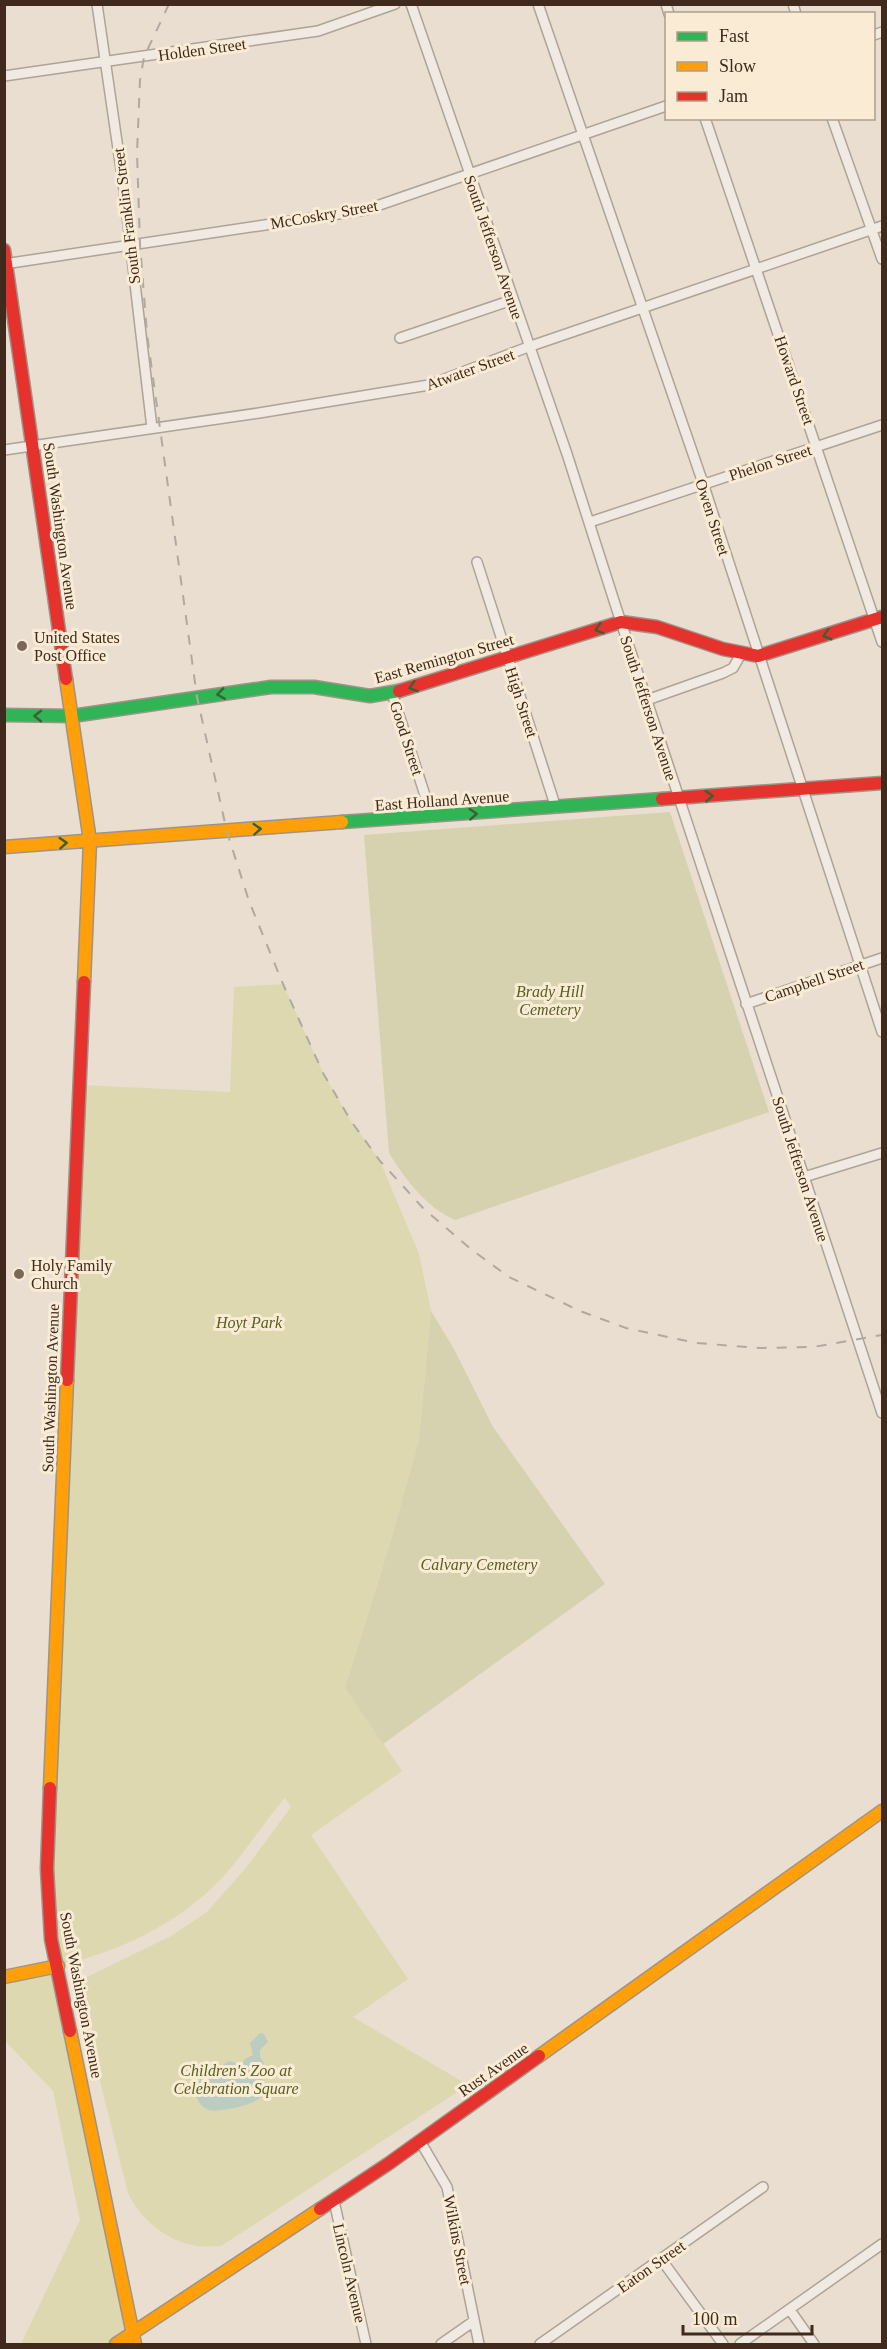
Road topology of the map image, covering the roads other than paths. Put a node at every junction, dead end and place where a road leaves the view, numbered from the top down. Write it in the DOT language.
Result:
graph roads {
  1 [pos="97,4"];
  2 [pos="395,4"];
  3 [pos="411,4"];
  4 [pos="538,4"];
  5 [pos="105,62"];
  6 [pos="4,76"];
  7 [pos="665,106"];
  8 [pos="706,120"];
  9 [pos="833,120"];
  10 [pos="583,135"];
  11 [pos="469,174"];
  12 [pos="882,226"];
  13 [pos="872,230"];
  14 [pos="129,245"];
  15 [pos="4,250"];
  16 [pos="882,259"];
  17 [pos="5,264"];
  18 [pos="758,269"];
  19 [pos="512,300"];
  20 [pos="643,310"];
  21 [pos="400,338"];
  22 [pos="528,347"];
  23 [pos="882,425"];
  24 [pos="152,428"];
  25 [pos="33,446"];
  26 [pos="817,447"];
  27 [pos="4,450"];
  28 [pos="703,483"];
  29 [pos="590,522"];
  30 [pos="477,562"];
  31 [pos="879,619"];
  32 [pos="621,622"];
  33 [pos="882,642"];
  34 [pos="741,654"];
  35 [pos="758,656"];
  36 [pos="507,657"];
  37 [pos="392,693"];
  38 [pos="647,700"];
  39 [pos="4,715"];
  40 [pos="72,716"];
  41 [pos="882,783"];
  42 [pos="802,789"];
  43 [pos="680,798"];
  44 [pos="556,808"];
  45 [pos="432,817"];
  46 [pos="90,841"];
  47 [pos="4,847"];
  48 [pos="882,958"];
  49 [pos="861,964"];
  50 [pos="746,1004"];
  51 [pos="882,1032"];
  52 [pos="882,1153"];
  53 [pos="804,1177"];
  54 [pos="882,1413"];
  55 [pos="882,1811"];
  56 [pos="57,1966"];
  57 [pos="4,1977"];
  58 [pos="420,2141"];
  59 [pos="763,2187"];
  60 [pos="334,2201"];
  61 [pos="882,2244"];
  62 [pos="661,2259"];
  63 [pos="790,2310"];
  64 [pos="474,2321"];
  65 [pos="134,2339"];
  66 [pos="116,2344"];
  67 [pos="366,2344"];
  68 [pos="441,2344"];
  69 [pos="479,2344"];
  70 [pos="540,2344"];
  71 [pos="723,2344"];
  72 [pos="741,2344"];
  73 [pos="814,2344"];
  1 -- 5 [label="street, South Franklin Street"];
  2 -- 5 [label="street, Holden Street"];
  3 -- 11 [label="street, South Jefferson Avenue"];
  4 -- 10 [label="street, Owen Street"];
  5 -- 6 [label="street, Holden Street"];
  5 -- 14 [label="street, South Franklin Street"];
  7 -- 10 [label="street, McCoskry Street"];
  8 -- 18 [label="street, Howard Street"];
  9 -- 13 [label="street"];
  10 -- 11 [label="street, McCoskry Street"];
  10 -- 20 [label="street, Owen Street"];
  11 -- 14 [label="street, McCoskry Street"];
  11 -- 19 [label="street, South Jefferson Avenue"];
  12 -- 13 [label="street, Atwater Street"];
  13 -- 16 [label="street"];
  13 -- 18 [label="street, Atwater Street"];
  14 -- 17 [label="street, McCoskry Street"];
  14 -- 24 [label="street, South Franklin Street"];
  15 -- 17 [label="main road, South Washington Avenue"];
  17 -- 25 [label="main road, South Washington Avenue"];
  18 -- 20 [label="street, Atwater Street"];
  18 -- 26 [label="street, Howard Street"];
  19 -- 21 [label="street"];
  19 -- 22 [label="street, South Jefferson Avenue"];
  20 -- 22 [label="street, Atwater Street"];
  20 -- 28 [label="street, Owen Street"];
  22 -- 24 [label="street, Atwater Street"];
  22 -- 29 [label="street, South Jefferson Avenue"];
  23 -- 26 [label="street, Phelon Street"];
  24 -- 25 [label="street, Atwater Street"];
  25 -- 27 [label="street, Atwater Street"];
  25 -- 40 [label="main road, South Washington Avenue"];
  26 -- 28 [label="street, Phelon Street"];
  26 -- 31 [label="street, Howard Street"];
  28 -- 29 [label="street, Phelon Street"];
  28 -- 35 [label="street, Owen Street"];
  29 -- 32 [label="street, South Jefferson Avenue"];
  30 -- 36 [label="street, High Street"];
  31 -- 33 [label="street, Howard Street"];
  31 -- 35 [label="main road, East Remington Street, one-way"];
  32 -- 34 [label="main road, East Remington Street"];
  32 -- 36 [label="main road, East Remington Street, one-way"];
  32 -- 38 [label="street, South Jefferson Avenue"];
  34 -- 35 [label="main road, East Remington Street"];
  34 -- 38 [label="street"];
  35 -- 42 [label="street, Owen Street"];
  36 -- 37 [label="main road, East Remington Street, one-way"];
  36 -- 44 [label="street, High Street"];
  37 -- 40 [label="main road, East Remington Street, one-way"];
  37 -- 45 [label="street, Good Street"];
  38 -- 43 [label="street, South Jefferson Avenue"];
  40 -- 39 [label="main road, East Remington Street, one-way"];
  40 -- 46 [label="main road, South Washington Avenue"];
  41 -- 42 [label="main road, East Holland Avenue"];
  43 -- 42 [label="main road, East Holland Avenue, one-way"];
  42 -- 49 [label="street, Owen Street"];
  43 -- 44 [label="main road, East Holland Avenue"];
  43 -- 50 [label="street, South Jefferson Avenue"];
  45 -- 44 [label="main road, East Holland Avenue, one-way"];
  46 -- 45 [label="main road, East Holland Avenue, one-way"];
  47 -- 46 [label="main road, East Holland Avenue, one-way"];
  46 -- 56 [label="main road, South Washington Avenue"];
  48 -- 49 [label="street, Campbell Street"];
  49 -- 50 [label="street, Campbell Street"];
  49 -- 51 [label="street, Owen Street"];
  50 -- 53 [label="street, South Jefferson Avenue"];
  52 -- 53 [label="street"];
  53 -- 54 [label="street, South Jefferson Avenue"];
  55 -- 58 [label="main road, Rust Avenue"];
  56 -- 57 [label="main road"];
  56 -- 65 [label="main road, South Washington Avenue"];
  58 -- 60 [label="main road, Rust Avenue"];
  58 -- 64 [label="street, Wilkins Street"];
  59 -- 62 [label="street, Eaton Street"];
  60 -- 65 [label="main road, Rust Avenue"];
  60 -- 67 [label="street, Lincoln Avenue"];
  61 -- 63 [label="street"];
  62 -- 70 [label="street, Eaton Street"];
  62 -- 71 [label="street"];
  63 -- 72 [label="street"];
  63 -- 73 [label="street"];
  64 -- 68 [label="street"];
  64 -- 69 [label="street, Wilkins Street"];
  65 -- 66 [label="main road, Rust Avenue"];
}
